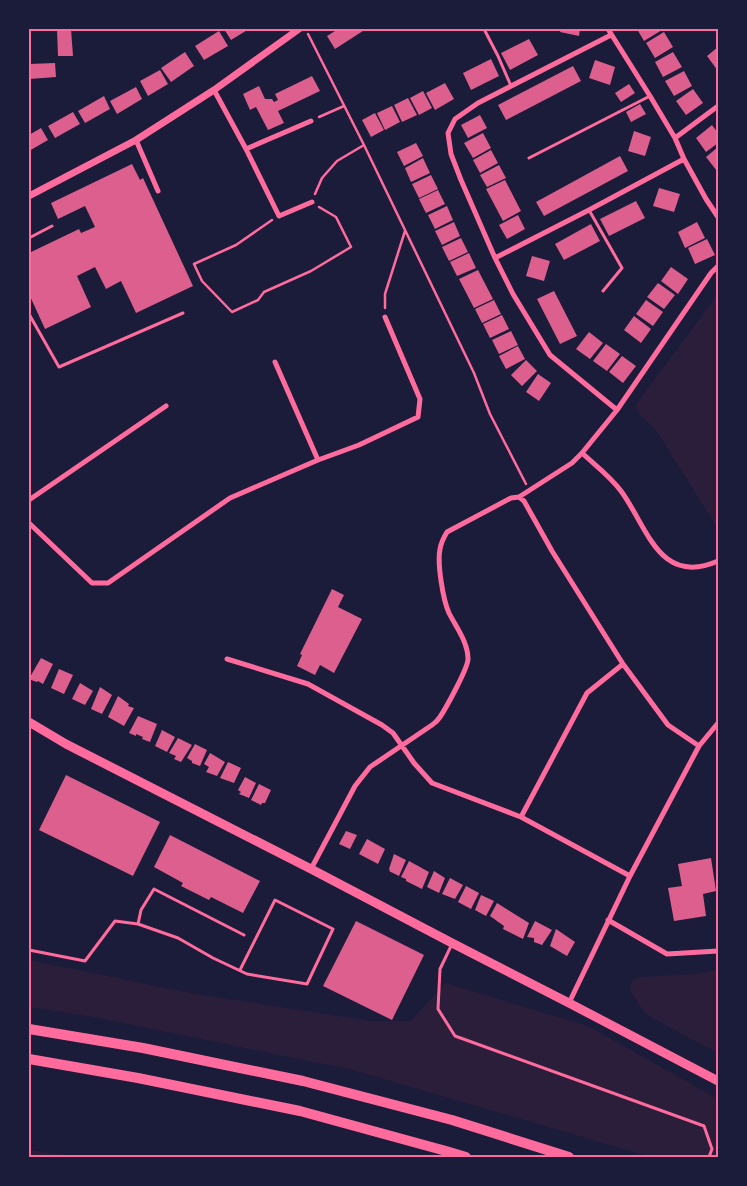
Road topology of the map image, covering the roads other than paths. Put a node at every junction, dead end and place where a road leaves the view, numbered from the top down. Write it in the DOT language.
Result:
graph roads {
  1 [pos="484,29"];
  2 [pos="608,29"];
  3 [pos="295,30"];
  4 [pos="612,35"];
  5 [pos="511,86"];
  6 [pos="214,90"];
  7 [pos="650,96"];
  8 [pos="718,106"];
  9 [pos="311,121"];
  10 [pos="675,138"];
  11 [pos="136,140"];
  12 [pos="246,149"];
  13 [pos="529,158"];
  14 [pos="684,159"];
  15 [pos="158,191"];
  16 [pos="29,196"];
  17 [pos="312,202"];
  18 [pos="589,210"];
  19 [pos="718,217"];
  20 [pos="52,226"];
  21 [pos="29,238"];
  22 [pos="495,258"];
  23 [pos="718,266"];
  24 [pos="603,291"];
  25 [pos="183,313"];
  26 [pos="29,314"];
  27 [pos="385,317"];
  28 [pos="275,362"];
  29 [pos="166,406"];
  30 [pos="617,410"];
  31 [pos="582,453"];
  32 [pos="318,460"];
  33 [pos="519,497"];
  34 [pos="29,500"];
  35 [pos="29,523"];
  36 [pos="718,561"];
  37 [pos="227,659"];
  38 [pos="623,664"];
  39 [pos="29,722"];
  40 [pos="718,723"];
  41 [pos="402,746"];
  42 [pos="699,746"];
  43 [pos="521,817"];
  44 [pos="311,869"];
  45 [pos="630,876"];
  46 [pos="608,920"];
  47 [pos="138,924"];
  48 [pos="244,935"];
  49 [pos="452,943"];
  50 [pos="29,950"];
  51 [pos="718,951"];
  52 [pos="240,970"];
  53 [pos="570,1003"];
  54 [pos="29,1029"];
  55 [pos="29,1060"];
  56 [pos="718,1081"];
  57 [pos="466,1157"];
  58 [pos="569,1157"];
  59 [pos="709,1157"];
  1 -- 5 [label="lane"];
  2 -- 4 [label="street"];
  3 -- 6 [label="street"];
  4 -- 5 [label="street"];
  4 -- 7 [label="street"];
  5 -- 22 [label="street"];
  6 -- 11 [label="street"];
  6 -- 12 [label="street"];
  7 -- 10 [label="street"];
  7 -- 13 [label="lane"];
  8 -- 10 [label="street"];
  9 -- 12 [label="street"];
  10 -- 14 [label="street"];
  11 -- 15 [label="street"];
  11 -- 16 [label="street"];
  12 -- 17 [label="street"];
  14 -- 18 [label="street"];
  14 -- 19 [label="street"];
  18 -- 22 [label="street"];
  18 -- 24 [label="lane"];
  20 -- 21 [label="lane"];
  22 -- 30 [label="street"];
  23 -- 30 [label="street"];
  25 -- 26 [label="lane"];
  27 -- 32 [label="street"];
  28 -- 32 [label="street"];
  29 -- 34 [label="street"];
  30 -- 31 [label="street"];
  31 -- 33 [label="street"];
  31 -- 36 [label="street"];
  32 -- 35 [label="street"];
  33 -- 38 [label="street"];
  33 -- 41 [label="street"];
  37 -- 41 [label="street"];
  38 -- 42 [label="street"];
  38 -- 43 [label="street"];
  39 -- 44 [label="main road"];
  40 -- 42 [label="street"];
  41 -- 43 [label="street"];
  41 -- 44 [label="street"];
  42 -- 45 [label="street"];
  43 -- 45 [label="street"];
  44 -- 49 [label="main road"];
  45 -- 46 [label="street"];
  46 -- 51 [label="street"];
  46 -- 53 [label="street"];
  47 -- 48 [label="lane"];
  47 -- 50 [label="lane"];
  47 -- 52 [label="lane"];
  49 -- 53 [label="main road"];
  49 -- 59 [label="lane"];
  52 -- 52 [label="lane"];
  53 -- 56 [label="main road"];
  54 -- 58 [label="highway"];
  55 -- 57 [label="highway"];
}
